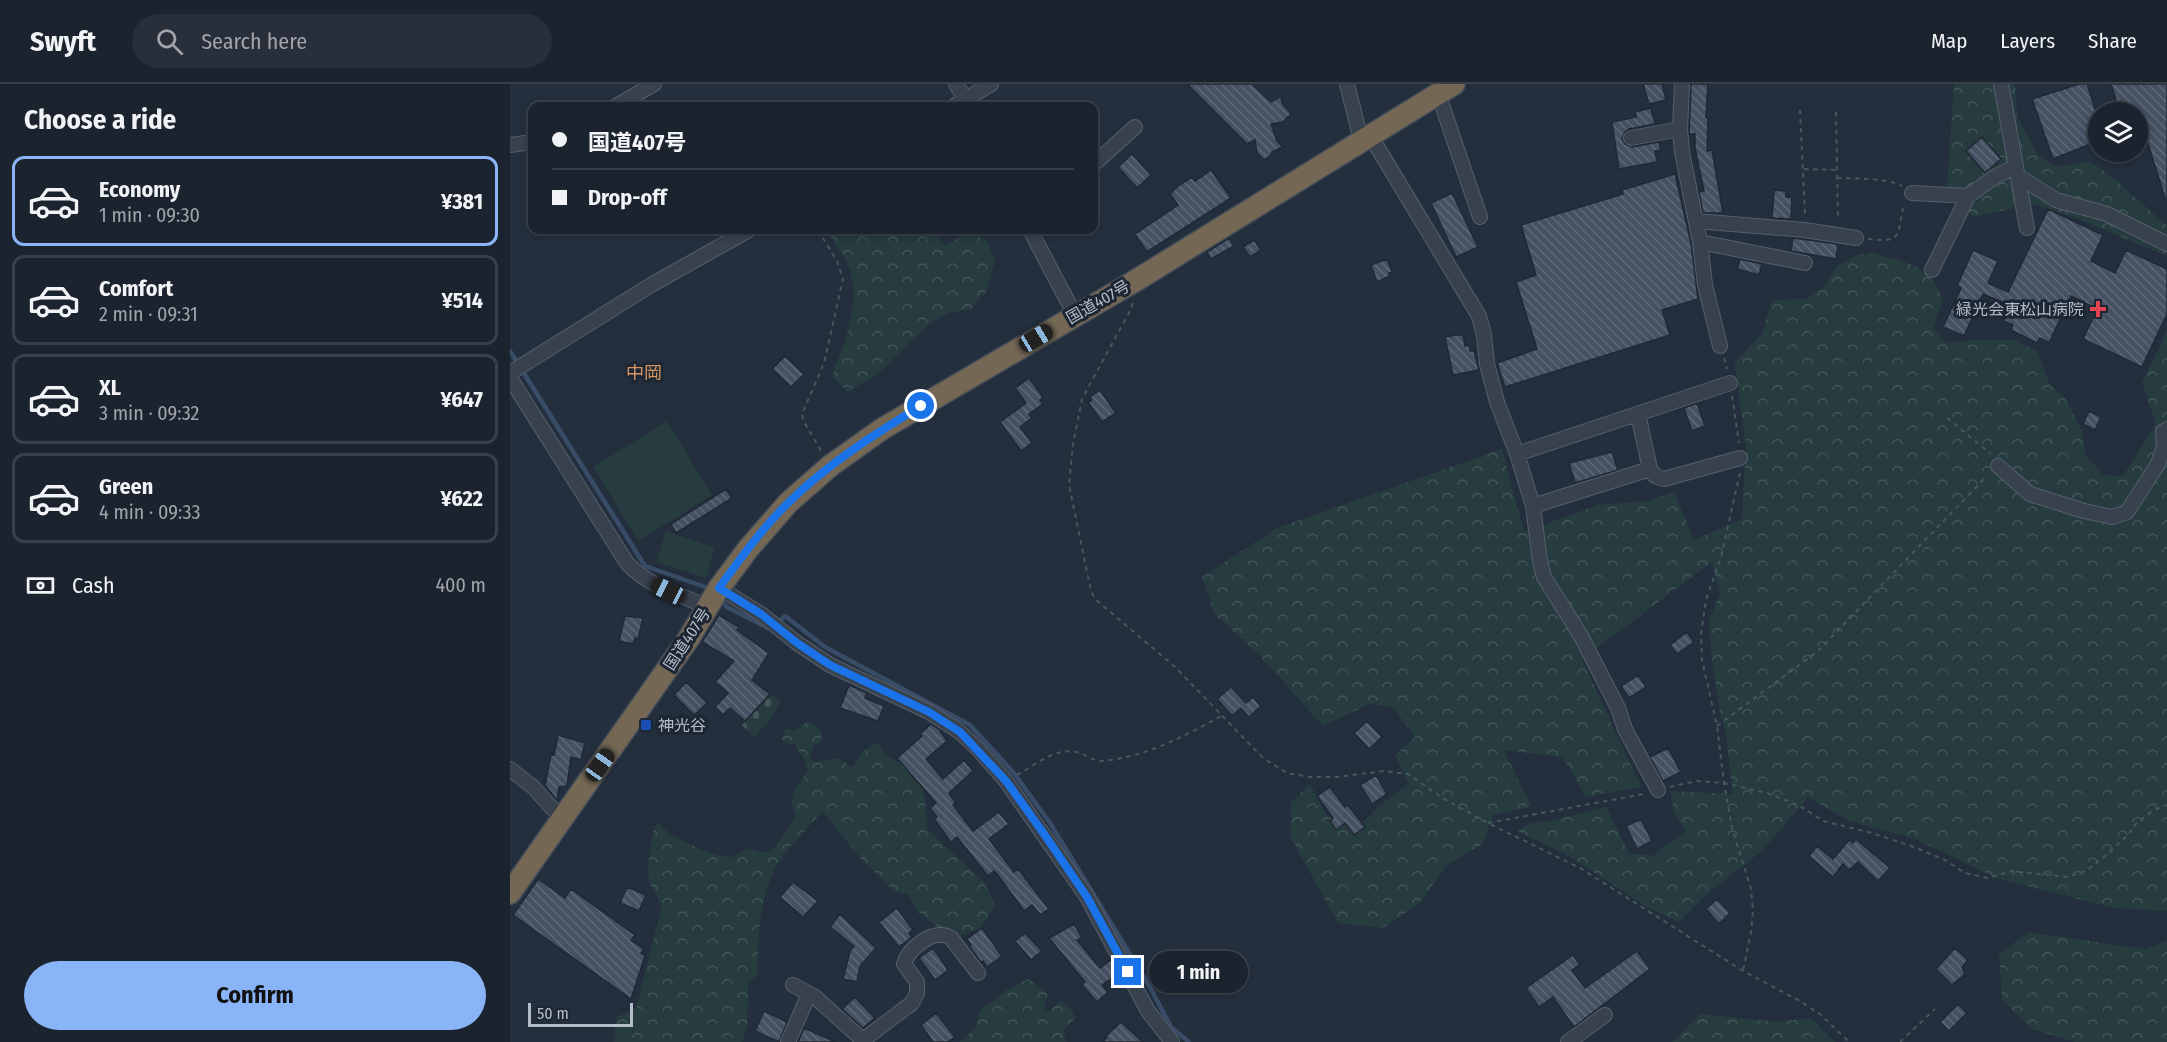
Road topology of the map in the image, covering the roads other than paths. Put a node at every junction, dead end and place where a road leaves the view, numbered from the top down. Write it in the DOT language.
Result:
graph roads {
  1 [pos="654,84"];
  2 [pos="956,84"];
  3 [pos="991,84"];
  4 [pos="1347,84"];
  5 [pos="1682,84"];
  6 [pos="2001,84"];
  7 [pos="1446,89"];
  8 [pos="623,102"];
  9 [pos="962,102"];
  10 [pos="966,102"];
  11 [pos="1135,127"];
  12 [pos="1680,129"];
  13 [pos="1365,137"];
  14 [pos="1631,138"];
  15 [pos="528,143"];
  16 [pos="510,145"];
  17 [pos="1098,160"];
  18 [pos="2017,171"];
  19 [pos="1912,193"];
  20 [pos="1968,196"];
  21 [pos="1480,217"];
  22 [pos="1696,221"];
  23 [pos="2027,228"];
  24 [pos="742,234"];
  25 [pos="1032,234"];
  26 [pos="1856,238"];
  27 [pos="1700,242"];
  28 [pos="2167,244"];
  29 [pos="1805,263"];
  30 [pos="1932,270"];
  31 [pos="1075,315"];
  32 [pos="1720,346"];
  33 [pos="510,373"];
  34 [pos="510,378"];
  35 [pos="1730,383"];
  36 [pos="1638,414"];
  37 [pos="2167,429"];
  38 [pos="1516,454"];
  39 [pos="1740,458"];
  40 [pos="1998,466"];
  41 [pos="1650,469"];
  42 [pos="1533,506"];
  43 [pos="719,588"];
  44 [pos="708,607"];
  45 [pos="510,769"];
  46 [pos="1658,790"];
  47 [pos="562,819"];
  48 [pos="510,893"];
  49 [pos="978,973"];
  50 [pos="793,985"];
  51 [pos="809,994"];
  52 [pos="1605,1015"];
  53 [pos="1168,1039"];
  54 [pos="864,1041"];
  55 [pos="788,1042"];
  56 [pos="1568,1042"];
  1 -- 8 [label="street"];
  2 -- 9 [label="street"];
  3 -- 10 [label="street"];
  4 -- 13 [label="street"];
  5 -- 12 [label="street"];
  6 -- 18 [label="street"];
  7 -- 13 [label="highway, 国道407号"];
  7 -- 21 [label="street"];
  11 -- 17 [label="street"];
  12 -- 14 [label="street"];
  12 -- 22 [label="street"];
  13 -- 31 [label="highway, 国道407号"];
  13 -- 38 [label="street"];
  15 -- 16 [label="street"];
  18 -- 20 [label="street"];
  18 -- 23 [label="street"];
  18 -- 28 [label="street"];
  19 -- 20 [label="street"];
  20 -- 30 [label="street"];
  22 -- 26 [label="street"];
  22 -- 27 [label="street"];
  24 -- 33 [label="street"];
  25 -- 31 [label="street"];
  27 -- 29 [label="street"];
  27 -- 32 [label="street"];
  31 -- 43 [label="highway, 国道407号"];
  34 -- 44 [label="street"];
  35 -- 36 [label="street"];
  36 -- 38 [label="street"];
  36 -- 41 [label="street"];
  37 -- 40 [label="street"];
  38 -- 42 [label="street"];
  39 -- 41 [label="street"];
  41 -- 42 [label="street"];
  42 -- 46 [label="street"];
  43 -- 44 [label="highway, 国道407号"];
  43 -- 53 [label="street"];
  44 -- 47 [label="highway, 国道407号"];
  45 -- 47 [label="street"];
  47 -- 48 [label="highway, 国道407号"];
  49 -- 54 [label="street"];
  50 -- 51 [label="street"];
  51 -- 54 [label="street"];
  51 -- 55 [label="street"];
  52 -- 56 [label="street"];
}
